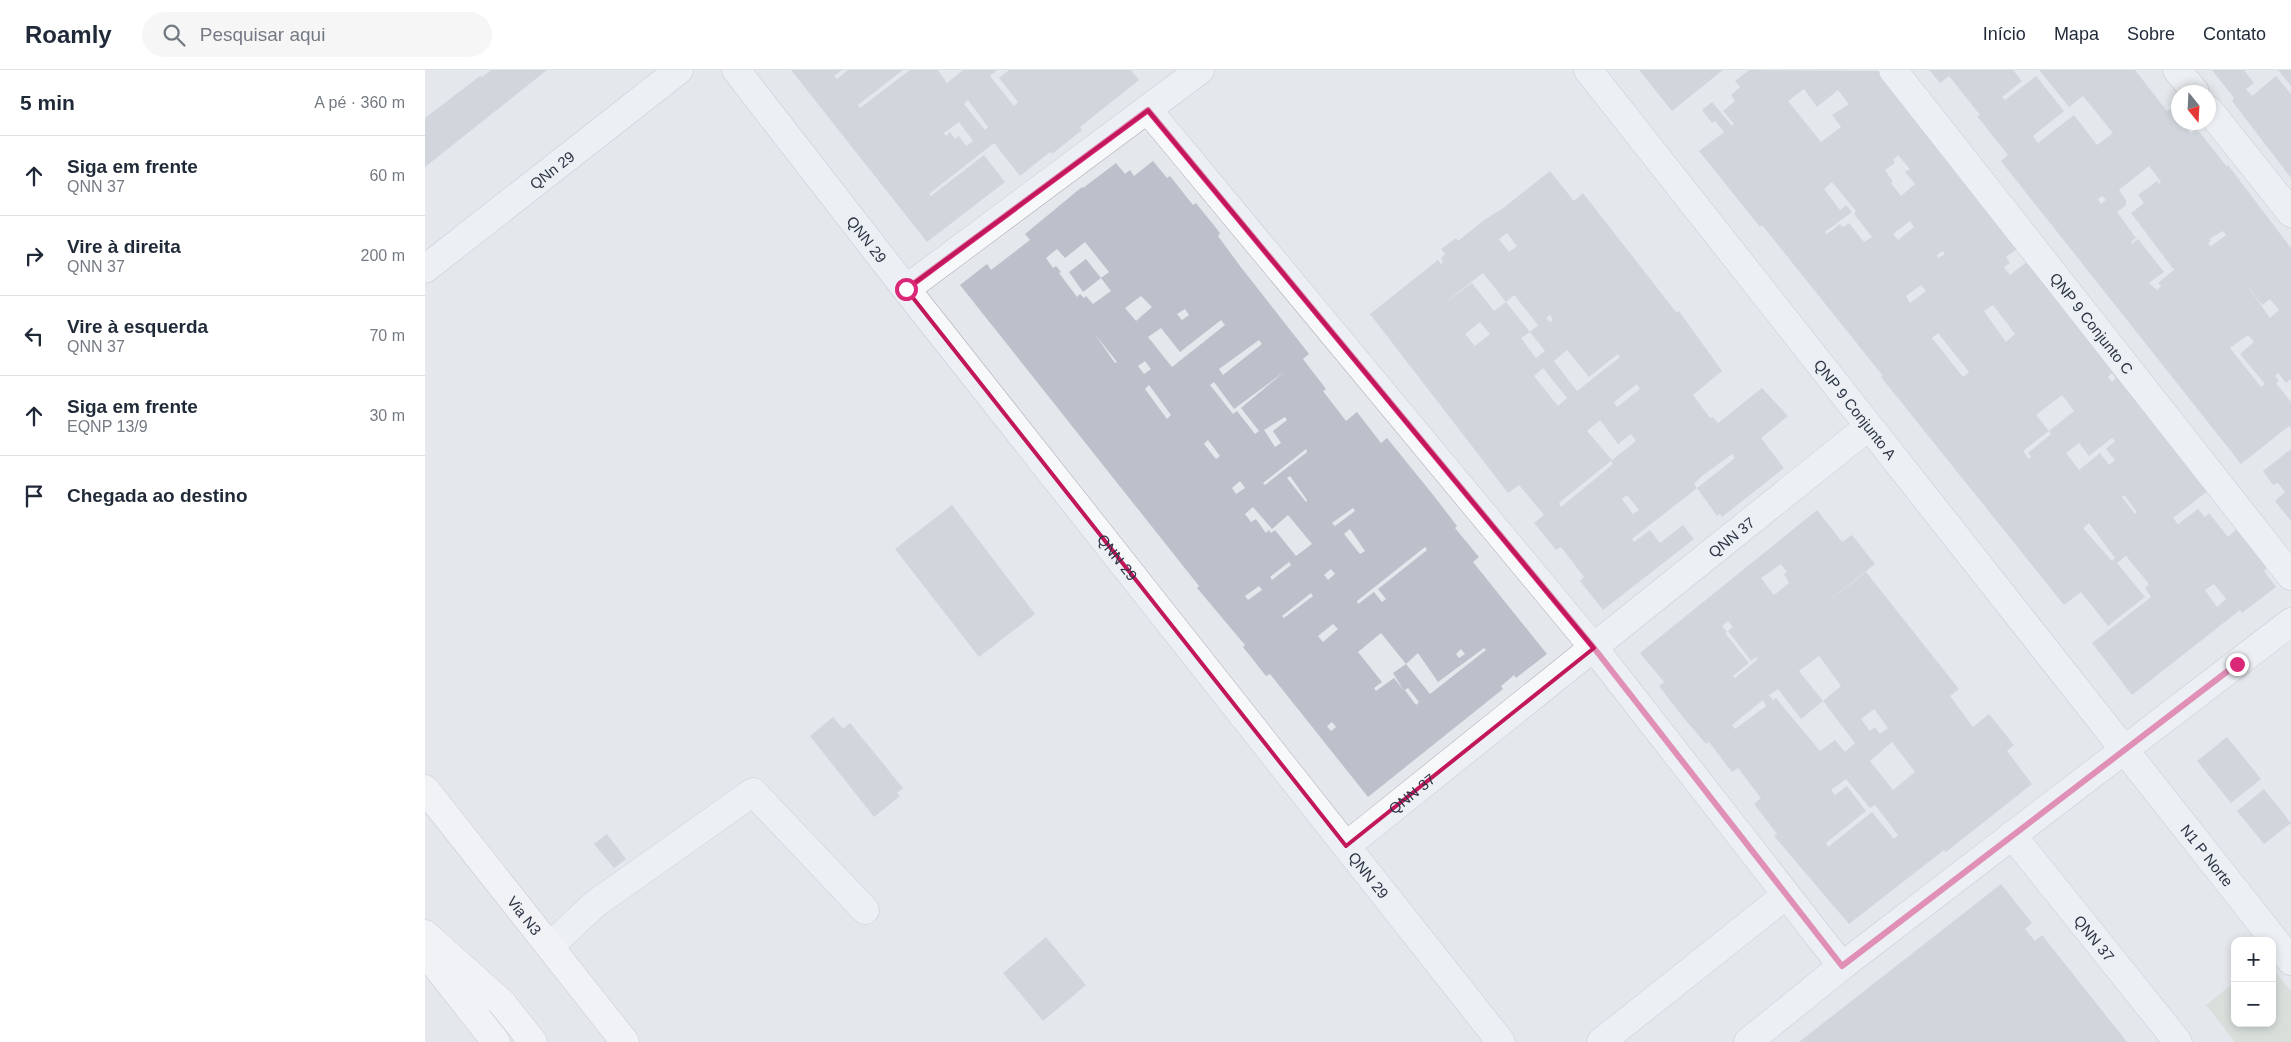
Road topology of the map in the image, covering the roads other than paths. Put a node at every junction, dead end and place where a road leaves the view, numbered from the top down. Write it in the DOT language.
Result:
graph roads {
  1 [pos="679,70"];
  2 [pos="736,70"];
  3 [pos="1200,70"];
  4 [pos="1588,70"];
  5 [pos="1893,70"];
  6 [pos="2177,70"];
  7 [pos="2189,85"];
  8 [pos="1148,110"];
  9 [pos="2216,119"];
  10 [pos="2291,213"];
  11 [pos="425,269"];
  12 [pos="906,289"];
  13 [pos="1868,427"];
  14 [pos="2291,576"];
  15 [pos="2291,622"];
  16 [pos="1594,648"];
  17 [pos="2125,749"];
  18 [pos="425,789"];
  19 [pos="2012,835"];
  20 [pos="1346,846"];
  21 [pos="1786,895"];
  22 [pos="865,910"];
  23 [pos="425,934"];
  24 [pos="550,946"];
  25 [pos="425,952"];
  26 [pos="2291,961"];
  27 [pos="1842,966"];
  28 [pos="496,1042"];
  29 [pos="533,1042"];
  30 [pos="625,1042"];
  31 [pos="1501,1042"];
  32 [pos="1601,1042"];
  33 [pos="1748,1042"];
  34 [pos="2178,1042"];
  1 -- 11 [label="street, QNn 29"];
  2 -- 12 [label="street, QNN 29"];
  3 -- 8 [label="street"];
  4 -- 13 [label="street, QNP 9 Conjunto A"];
  5 -- 14 [label="street, QNP 9 Conjunto C"];
  6 -- 7 [label="street"];
  8 -- 12 [label="street"];
  8 -- 16 [label="street"];
  9 -- 10 [label="street"];
  12 -- 20 [label="street, QNN 29"];
  13 -- 16 [label="street, QNN 37"];
  13 -- 17 [label="street, QNP 9 Conjunto A"];
  15 -- 17 [label="street"];
  16 -- 20 [label="street, QNN 37"];
  16 -- 21 [label="street"];
  17 -- 19 [label="street"];
  17 -- 26 [label="street, N1 P Norte"];
  18 -- 24 [label="main road, Via N3"];
  19 -- 27 [label="street"];
  19 -- 34 [label="street, QNN 37"];
  20 -- 31 [label="street, QNN 29"];
  21 -- 27 [label="street"];
  21 -- 32 [label="street"];
  22 -- 24 [label="street"];
  23 -- 29 [label="main road"];
  24 -- 30 [label="main road, Via N3"];
  25 -- 28 [label="main road"];
  27 -- 33 [label="street"];
}
